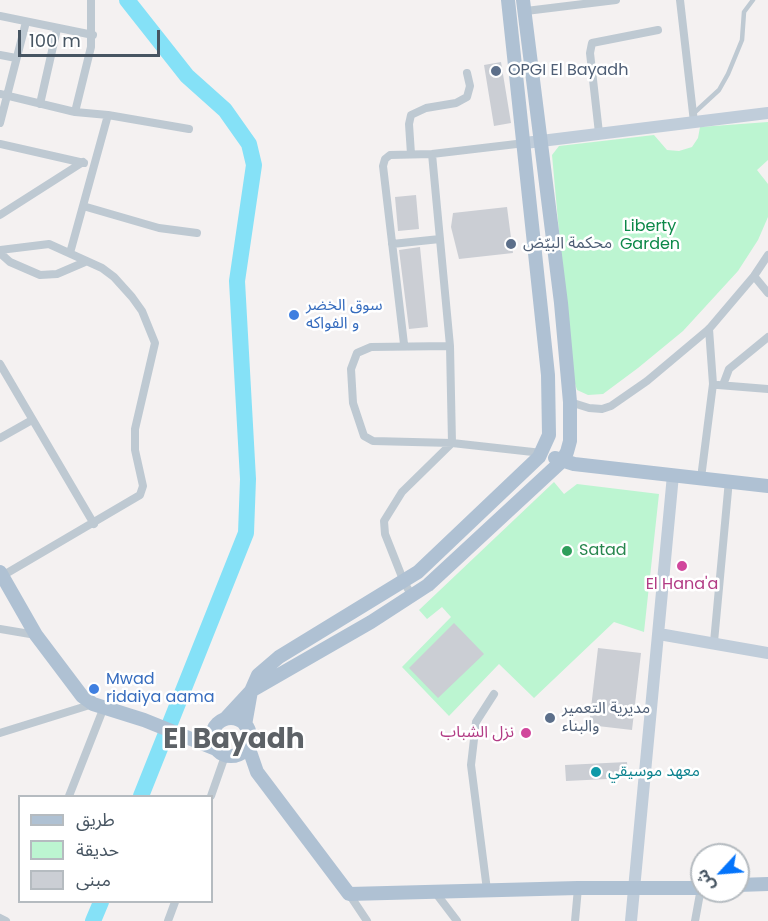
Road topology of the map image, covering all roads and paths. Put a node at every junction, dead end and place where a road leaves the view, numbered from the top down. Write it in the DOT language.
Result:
graph roads {
  1 [pos="91,0"];
  2 [pos="508,0"];
  3 [pos="616,0"];
  4 [pos="680,0"];
  5 [pos="753,0"];
  6 [pos="524,5"];
  7 [pos="0,16"];
  8 [pos="26,22"];
  9 [pos="57,29"];
  10 [pos="658,30"];
  11 [pos="93,35"];
  12 [pos="0,55"];
  13 [pos="16,58"];
  14 [pos="467,73"];
  15 [pos="4,95"];
  16 [pos="40,104"];
  17 [pos="75,112"];
  18 [pos="768,113"];
  19 [pos="108,115"];
  20 [pos="694,118"];
  21 [pos="0,123"];
  22 [pos="189,129"];
  23 [pos="599,133"];
  24 [pos="541,140"];
  25 [pos="525,143"];
  26 [pos="0,144"];
  27 [pos="411,154"];
  28 [pos="432,154"];
  29 [pos="83,162"];
  30 [pos="94,166"];
  31 [pos="531,204"];
  32 [pos="550,204"];
  33 [pos="83,206"];
  34 [pos="0,214"];
  35 [pos="197,233"];
  36 [pos="440,239"];
  37 [pos="392,244"];
  38 [pos="0,251"];
  39 [pos="70,253"];
  40 [pos="768,255"];
  41 [pos="85,262"];
  42 [pos="754,276"];
  43 [pos="768,293"];
  44 [pos="709,329"];
  45 [pos="768,337"];
  46 [pos="404,344"];
  47 [pos="450,346"];
  48 [pos="0,364"];
  49 [pos="713,384"];
  50 [pos="723,385"];
  51 [pos="768,389"];
  52 [pos="570,402"];
  53 [pos="32,420"];
  54 [pos="0,438"];
  55 [pos="452,443"];
  56 [pos="542,453"];
  57 [pos="562,461"];
  58 [pos="673,475"];
  59 [pos="701,478"];
  60 [pos="729,480"];
  61 [pos="768,486"];
  62 [pos="94,524"];
  63 [pos="1,574"];
  64 [pos="404,582"];
  65 [pos="412,596"];
  66 [pos="0,629"];
  67 [pos="659,634"];
  68 [pos="36,635"];
  69 [pos="714,642"];
  70 [pos="768,654"];
  71 [pos="251,691"];
  72 [pos="494,694"];
  73 [pos="98,706"];
  74 [pos="226,718"];
  75 [pos="245,725"];
  76 [pos="213,730"];
  77 [pos="1,735"];
  78 [pos="190,737"];
  79 [pos="248,746"];
  80 [pos="226,754"];
  81 [pos="257,772"];
  82 [pos="69,795"];
  83 [pos="211,795"];
  84 [pos="768,884"];
  85 [pos="750,885"];
  86 [pos="578,888"];
  87 [pos="690,888"];
  88 [pos="634,889"];
  89 [pos="487,890"];
  90 [pos="435,892"];
  91 [pos="349,894"];
  92 [pos="175,903"];
  93 [pos="698,903"];
  94 [pos="0,918"];
  95 [pos="363,919"];
  96 [pos="6,921"];
  97 [pos="168,921"];
  98 [pos="457,921"];
  99 [pos="575,921"];
  100 [pos="631,921"];
  101 [pos="695,921"];
  1 -- 11 [label="street"];
  2 -- 25 [label="main road"];
  3 -- 6 [label="street"];
  4 -- 20 [label="street"];
  5 -- 20 [label="lane"];
  6 -- 24 [label="main road"];
  7 -- 8 [label="street"];
  8 -- 9 [label="street"];
  8 -- 13 [label="street"];
  9 -- 11 [label="street"];
  9 -- 16 [label="street"];
  10 -- 23 [label="street"];
  11 -- 17 [label="street"];
  12 -- 13 [label="street"];
  13 -- 15 [label="street"];
  14 -- 27 [label="street"];
  15 -- 16 [label="street"];
  15 -- 21 [label="street"];
  16 -- 17 [label="street"];
  17 -- 19 [label="street"];
  18 -- 20 [label="main road"];
  19 -- 22 [label="street"];
  19 -- 30 [label="street"];
  20 -- 23 [label="main road"];
  23 -- 24 [label="main road"];
  24 -- 25 [label="main road"];
  24 -- 32 [label="main road"];
  25 -- 28 [label="street"];
  25 -- 31 [label="main road"];
  26 -- 29 [label="street"];
  27 -- 28 [label="street"];
  27 -- 37 [label="street"];
  28 -- 36 [label="street"];
  29 -- 30 [label="street"];
  29 -- 34 [label="street"];
  30 -- 33 [label="street"];
  31 -- 32 [label="main road"];
  31 -- 56 [label="main road"];
  32 -- 52 [label="main road"];
  33 -- 35 [label="street"];
  33 -- 39 [label="street"];
  36 -- 37 [label="street"];
  36 -- 47 [label="street"];
  37 -- 46 [label="street"];
  38 -- 39 [label="street"];
  38 -- 41 [label="street"];
  39 -- 41 [label="street"];
  40 -- 42 [label="street"];
  41 -- 62 [label="street"];
  42 -- 43 [label="street"];
  42 -- 44 [label="street"];
  44 -- 49 [label="street"];
  44 -- 52 [label="street"];
  45 -- 50 [label="street"];
  46 -- 47 [label="street"];
  46 -- 55 [label="street"];
  47 -- 55 [label="street"];
  48 -- 53 [label="street"];
  49 -- 50 [label="street"];
  49 -- 59 [label="street"];
  50 -- 51 [label="street"];
  52 -- 57 [label="main road"];
  53 -- 54 [label="street"];
  53 -- 62 [label="street"];
  55 -- 56 [label="street"];
  55 -- 64 [label="street"];
  56 -- 57 [label="main road"];
  56 -- 64 [label="main road"];
  57 -- 58 [label="main road"];
  57 -- 65 [label="main road"];
  58 -- 59 [label="main road"];
  58 -- 67 [label="main road"];
  59 -- 60 [label="main road"];
  60 -- 61 [label="main road"];
  60 -- 69 [label="street"];
  62 -- 63 [label="street"];
  63 -- 68 [label="main road"];
  64 -- 65 [label="street"];
  64 -- 71 [label="main road"];
  65 -- 71 [label="main road"];
  66 -- 68 [label="street"];
  67 -- 69 [label="main road"];
  67 -- 88 [label="main road"];
  68 -- 73 [label="main road"];
  69 -- 70 [label="main road"];
  71 -- 74 [label="main road"];
  71 -- 75 [label="main road"];
  72 -- 89 [label="street"];
  73 -- 77 [label="street"];
  73 -- 78 [label="main road"];
  73 -- 82 [label="street"];
  74 -- 75 [label="main road"];
  74 -- 76 [label="main road"];
  75 -- 79 [label="main road"];
  76 -- 78 [label="main road"];
  76 -- 80 [label="main road"];
  78 -- 80 [label="main road"];
  79 -- 80 [label="main road"];
  79 -- 81 [label="main road"];
  80 -- 81 [label="main road"];
  80 -- 83 [label="street"];
  81 -- 91 [label="main road"];
  84 -- 85 [label="main road"];
  86 -- 88 [label="main road"];
  86 -- 89 [label="main road"];
  86 -- 99 [label="street"];
  87 -- 88 [label="main road"];
  88 -- 100 [label="main road"];
  89 -- 90 [label="main road"];
  90 -- 91 [label="main road"];
  90 -- 98 [label="street"];
  91 -- 95 [label="street"];
  92 -- 97 [label="street"];
  93 -- 101 [label="street"];
  94 -- 96 [label="street"];
}
